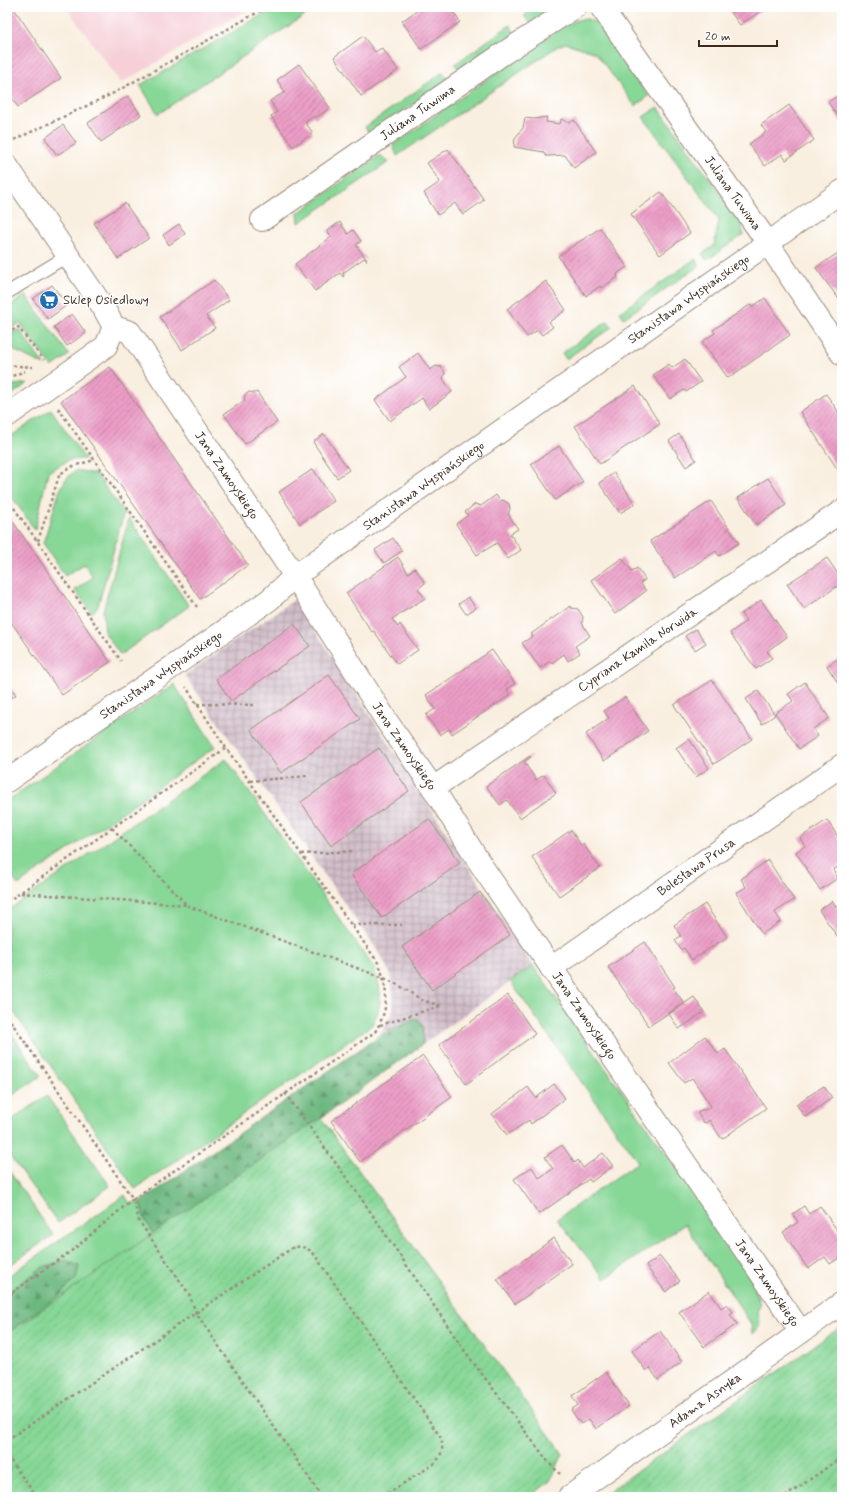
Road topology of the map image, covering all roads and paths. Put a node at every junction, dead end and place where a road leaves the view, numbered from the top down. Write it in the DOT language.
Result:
graph roads {
  1 [pos="267,7"];
  2 [pos="575,7"];
  3 [pos="601,7"];
  4 [pos="14,140"];
  5 [pos="7,166"];
  6 [pos="842,191"];
  7 [pos="262,220"];
  8 [pos="768,243"];
  9 [pos="67,256"];
  10 [pos="7,293"];
  11 [pos="114,327"];
  12 [pos="7,334"];
  13 [pos="842,354"];
  14 [pos="47,364"];
  15 [pos="7,365"];
  16 [pos="7,378"];
  17 [pos="58,408"];
  18 [pos="7,416"];
  19 [pos="94,460"];
  20 [pos="7,498"];
  21 [pos="842,511"];
  22 [pos="37,541"];
  23 [pos="294,576"];
  24 [pos="197,607"];
  25 [pos="121,661"];
  26 [pos="185,687"];
  27 [pos="197,704"];
  28 [pos="256,705"];
  29 [pos="226,748"];
  30 [pos="842,766"];
  31 [pos="308,776"];
  32 [pos="7,781"];
  33 [pos="249,781"];
  34 [pos="433,788"];
  35 [pos="112,828"];
  36 [pos="354,850"];
  37 [pos="301,854"];
  38 [pos="20,893"];
  39 [pos="7,902"];
  40 [pos="188,906"];
  41 [pos="351,925"];
  42 [pos="402,925"];
  43 [pos="551,968"];
  44 [pos="384,978"];
  45 [pos="7,1016"];
  46 [pos="379,1025"];
  47 [pos="286,1093"];
  48 [pos="133,1199"];
  49 [pos="7,1296"];
  50 [pos="842,1303"];
  51 [pos="196,1313"];
  52 [pos="801,1332"];
  53 [pos="7,1440"];
  54 [pos="7,1456"];
  55 [pos="842,1456"];
  56 [pos="560,1474"];
  57 [pos="37,1497"];
  58 [pos="322,1497"];
  59 [pos="382,1497"];
  60 [pos="569,1497"];
  61 [pos="785,1497"];
  1 -- 4 [label="path"];
  2 -- 7 [label="street, Juliana Tuwima"];
  3 -- 8 [label="street, Juliana Tuwima"];
  5 -- 9 [label="street"];
  6 -- 8 [label="street, Stanisława Wyspiańskiego"];
  8 -- 13 [label="street, Juliana Tuwima"];
  8 -- 23 [label="street, Stanisława Wyspiańskiego"];
  9 -- 10 [label="lane"];
  9 -- 11 [label="street"];
  11 -- 18 [label="street"];
  11 -- 23 [label="street, Jana Zamoyskiego"];
  12 -- 14 [label="path"];
  15 -- 16 [label="path"];
  17 -- 19 [label="path"];
  19 -- 22 [label="path"];
  19 -- 24 [label="path"];
  20 -- 22 [label="path"];
  21 -- 34 [label="street, Cypriana Kamila Norwida"];
  22 -- 25 [label="path"];
  23 -- 32 [label="street, Stanisława Wyspiańskiego"];
  23 -- 34 [label="street, Jana Zamoyskiego"];
  26 -- 27 [label="path"];
  27 -- 28 [label="path"];
  27 -- 29 [label="path"];
  29 -- 33 [label="path"];
  29 -- 35 [label="path"];
  30 -- 43 [label="street, Bolesława Prusa"];
  31 -- 33 [label="path"];
  33 -- 37 [label="path"];
  34 -- 43 [label="street, Jana Zamoyskiego"];
  35 -- 38 [label="path"];
  35 -- 40 [label="path"];
  36 -- 37 [label="path"];
  37 -- 41 [label="path"];
  38 -- 39 [label="path"];
  38 -- 40 [label="path"];
  40 -- 44 [label="path"];
  41 -- 42 [label="path"];
  41 -- 44 [label="path"];
  43 -- 52 [label="street, Jana Zamoyskiego"];
  44 -- 46 [label="path"];
  44 -- 46 [label="path"];
  45 -- 48 [label="path"];
  46 -- 47 [label="path"];
  47 -- 48 [label="path"];
  47 -- 56 [label="path"];
  48 -- 49 [label="path"];
  48 -- 51 [label="path"];
  50 -- 52 [label="street, Adama Asnyka"];
  51 -- 53 [label="path"];
  51 -- 58 [label="path"];
  51 -- 59 [label="path"];
  52 -- 60 [label="street, Adama Asnyka"];
  54 -- 57 [label="path"];
  55 -- 61 [label="path"];
}
